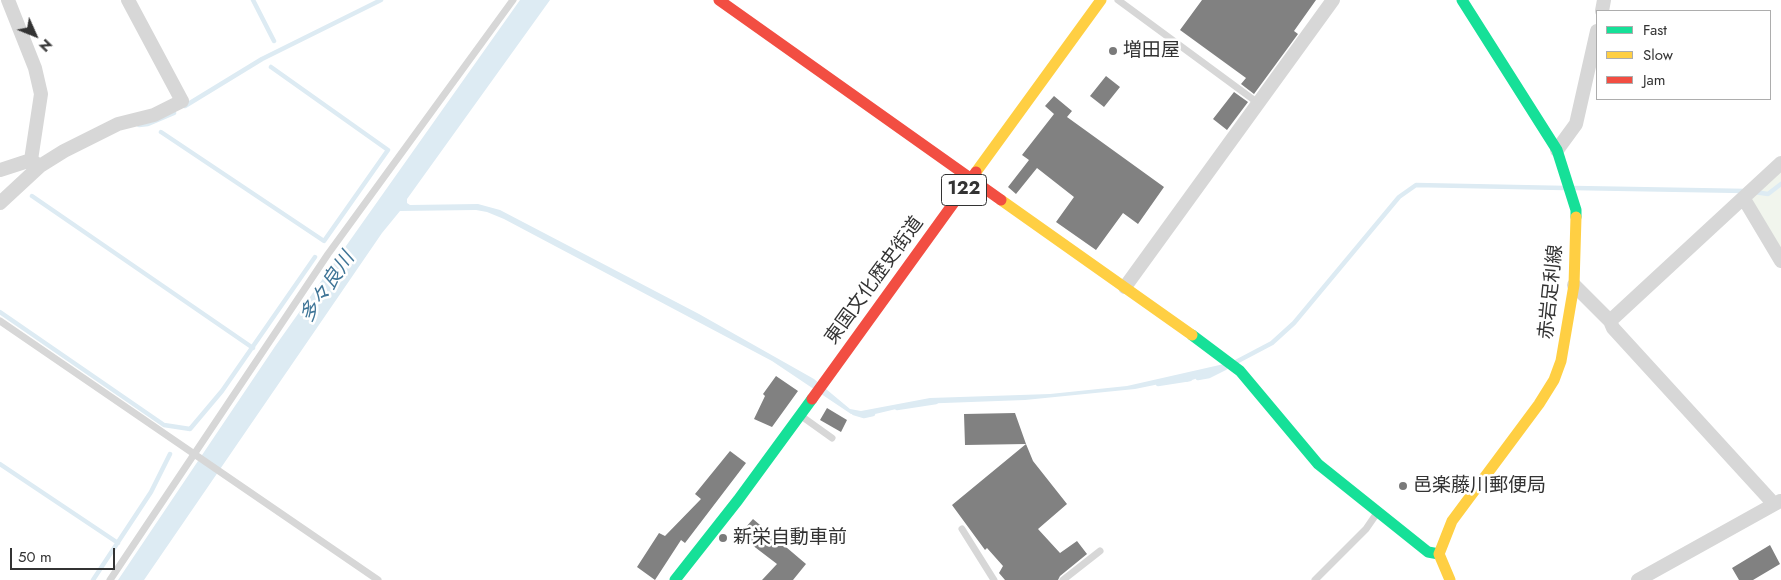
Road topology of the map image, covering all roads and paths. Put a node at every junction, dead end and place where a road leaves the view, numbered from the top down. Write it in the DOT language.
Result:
graph roads {
  1 [pos="8,0"];
  2 [pos="128,0"];
  3 [pos="513,0"];
  4 [pos="719,0"];
  5 [pos="1101,0"];
  6 [pos="1118,0"];
  7 [pos="1333,0"];
  8 [pos="1462,0"];
  9 [pos="1596,35"];
  10 [pos="1258,103"];
  11 [pos="1557,150"];
  12 [pos="35,163"];
  13 [pos="1781,163"];
  14 [pos="0,170"];
  15 [pos="973,178"];
  16 [pos="1744,199"];
  17 [pos="0,203"];
  18 [pos="1781,261"];
  19 [pos="1125,286"];
  20 [pos="1574,286"];
  21 [pos="0,321"];
  22 [pos="1610,321"];
  23 [pos="800,414"];
  24 [pos="832,438"];
  25 [pos="194,456"];
  26 [pos="1779,506"];
  27 [pos="1377,513"];
  28 [pos="962,529"];
  29 [pos="1100,552"];
  30 [pos="1439,554"];
  31 [pos="110,580"];
  32 [pos="378,580"];
  33 [pos="675,580"];
  34 [pos="994,580"];
  35 [pos="1064,580"];
  36 [pos="1314,580"];
  37 [pos="1450,580"];
  38 [pos="1638,580"];
  1 -- 12 [label="street"];
  2 -- 12 [label="street"];
  3 -- 25 [label="lane"];
  4 -- 15 [label="main road"];
  5 -- 15 [label="main road, 東国文化歴史街道 / 122"];
  6 -- 10 [label="lane"];
  7 -- 10 [label="street"];
  8 -- 11 [label="main road, 赤岩足利線"];
  9 -- 11 [label="street"];
  10 -- 19 [label="street"];
  11 -- 20 [label="main road, 赤岩足利線"];
  12 -- 14 [label="street"];
  12 -- 17 [label="street"];
  13 -- 16 [label="street"];
  15 -- 19 [label="main road"];
  15 -- 23 [label="main road, 東国文化歴史街道 / 122"];
  16 -- 18 [label="street"];
  16 -- 22 [label="street"];
  19 -- 27 [label="main road"];
  20 -- 22 [label="street"];
  20 -- 30 [label="main road, 赤岩足利線"];
  21 -- 25 [label="lane"];
  22 -- 26 [label="street"];
  23 -- 24 [label="lane"];
  23 -- 33 [label="main road, 東国文化歴史街道 / 122"];
  25 -- 31 [label="lane"];
  25 -- 32 [label="lane"];
  26 -- 38 [label="street"];
  27 -- 30 [label="main road"];
  27 -- 36 [label="lane"];
  28 -- 34 [label="lane"];
  29 -- 35 [label="lane"];
  30 -- 37 [label="main road"];
}
